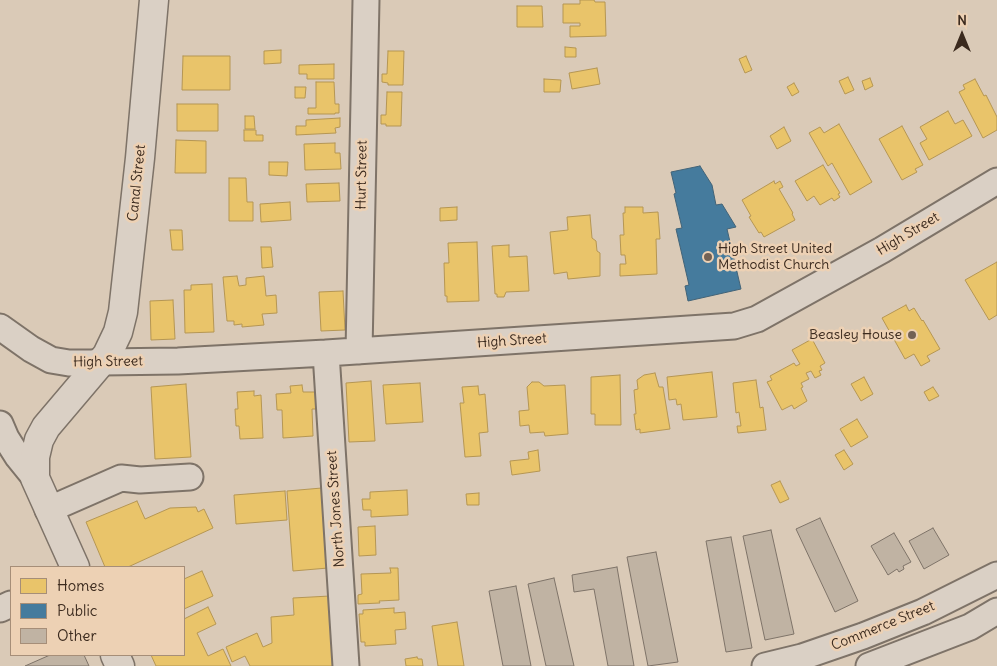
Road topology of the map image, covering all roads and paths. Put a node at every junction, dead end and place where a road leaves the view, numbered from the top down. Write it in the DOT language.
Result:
graph roads {
  1 [pos="154,0"];
  2 [pos="366,0"];
  3 [pos="997,181"];
  4 [pos="0,327"];
  5 [pos="359,351"];
  6 [pos="326,353"];
  7 [pos="102,362"];
  8 [pos="0,424"];
  9 [pos="190,477"];
  10 [pos="35,478"];
  11 [pos="48,510"];
  12 [pos="75,566"];
  13 [pos="997,575"];
  14 [pos="997,610"];
  15 [pos="346,666"];
  16 [pos="765,666"];
  17 [pos="869,666"];
  1 -- 7 [label="main road, Canal Street"];
  2 -- 5 [label="street, Hurt Street"];
  3 -- 5 [label="street, High Street"];
  4 -- 7 [label="street, High Street"];
  5 -- 6 [label="street, High Street"];
  6 -- 7 [label="street, High Street"];
  6 -- 15 [label="street, North Jones Street"];
  7 -- 10 [label="main road, Canal Street"];
  8 -- 10 [label="street"];
  9 -- 11 [label="street"];
  10 -- 11 [label="main road"];
  11 -- 12 [label="main road"];
  13 -- 16 [label="street, Commerce Street"];
  14 -- 17 [label="street"];
}
